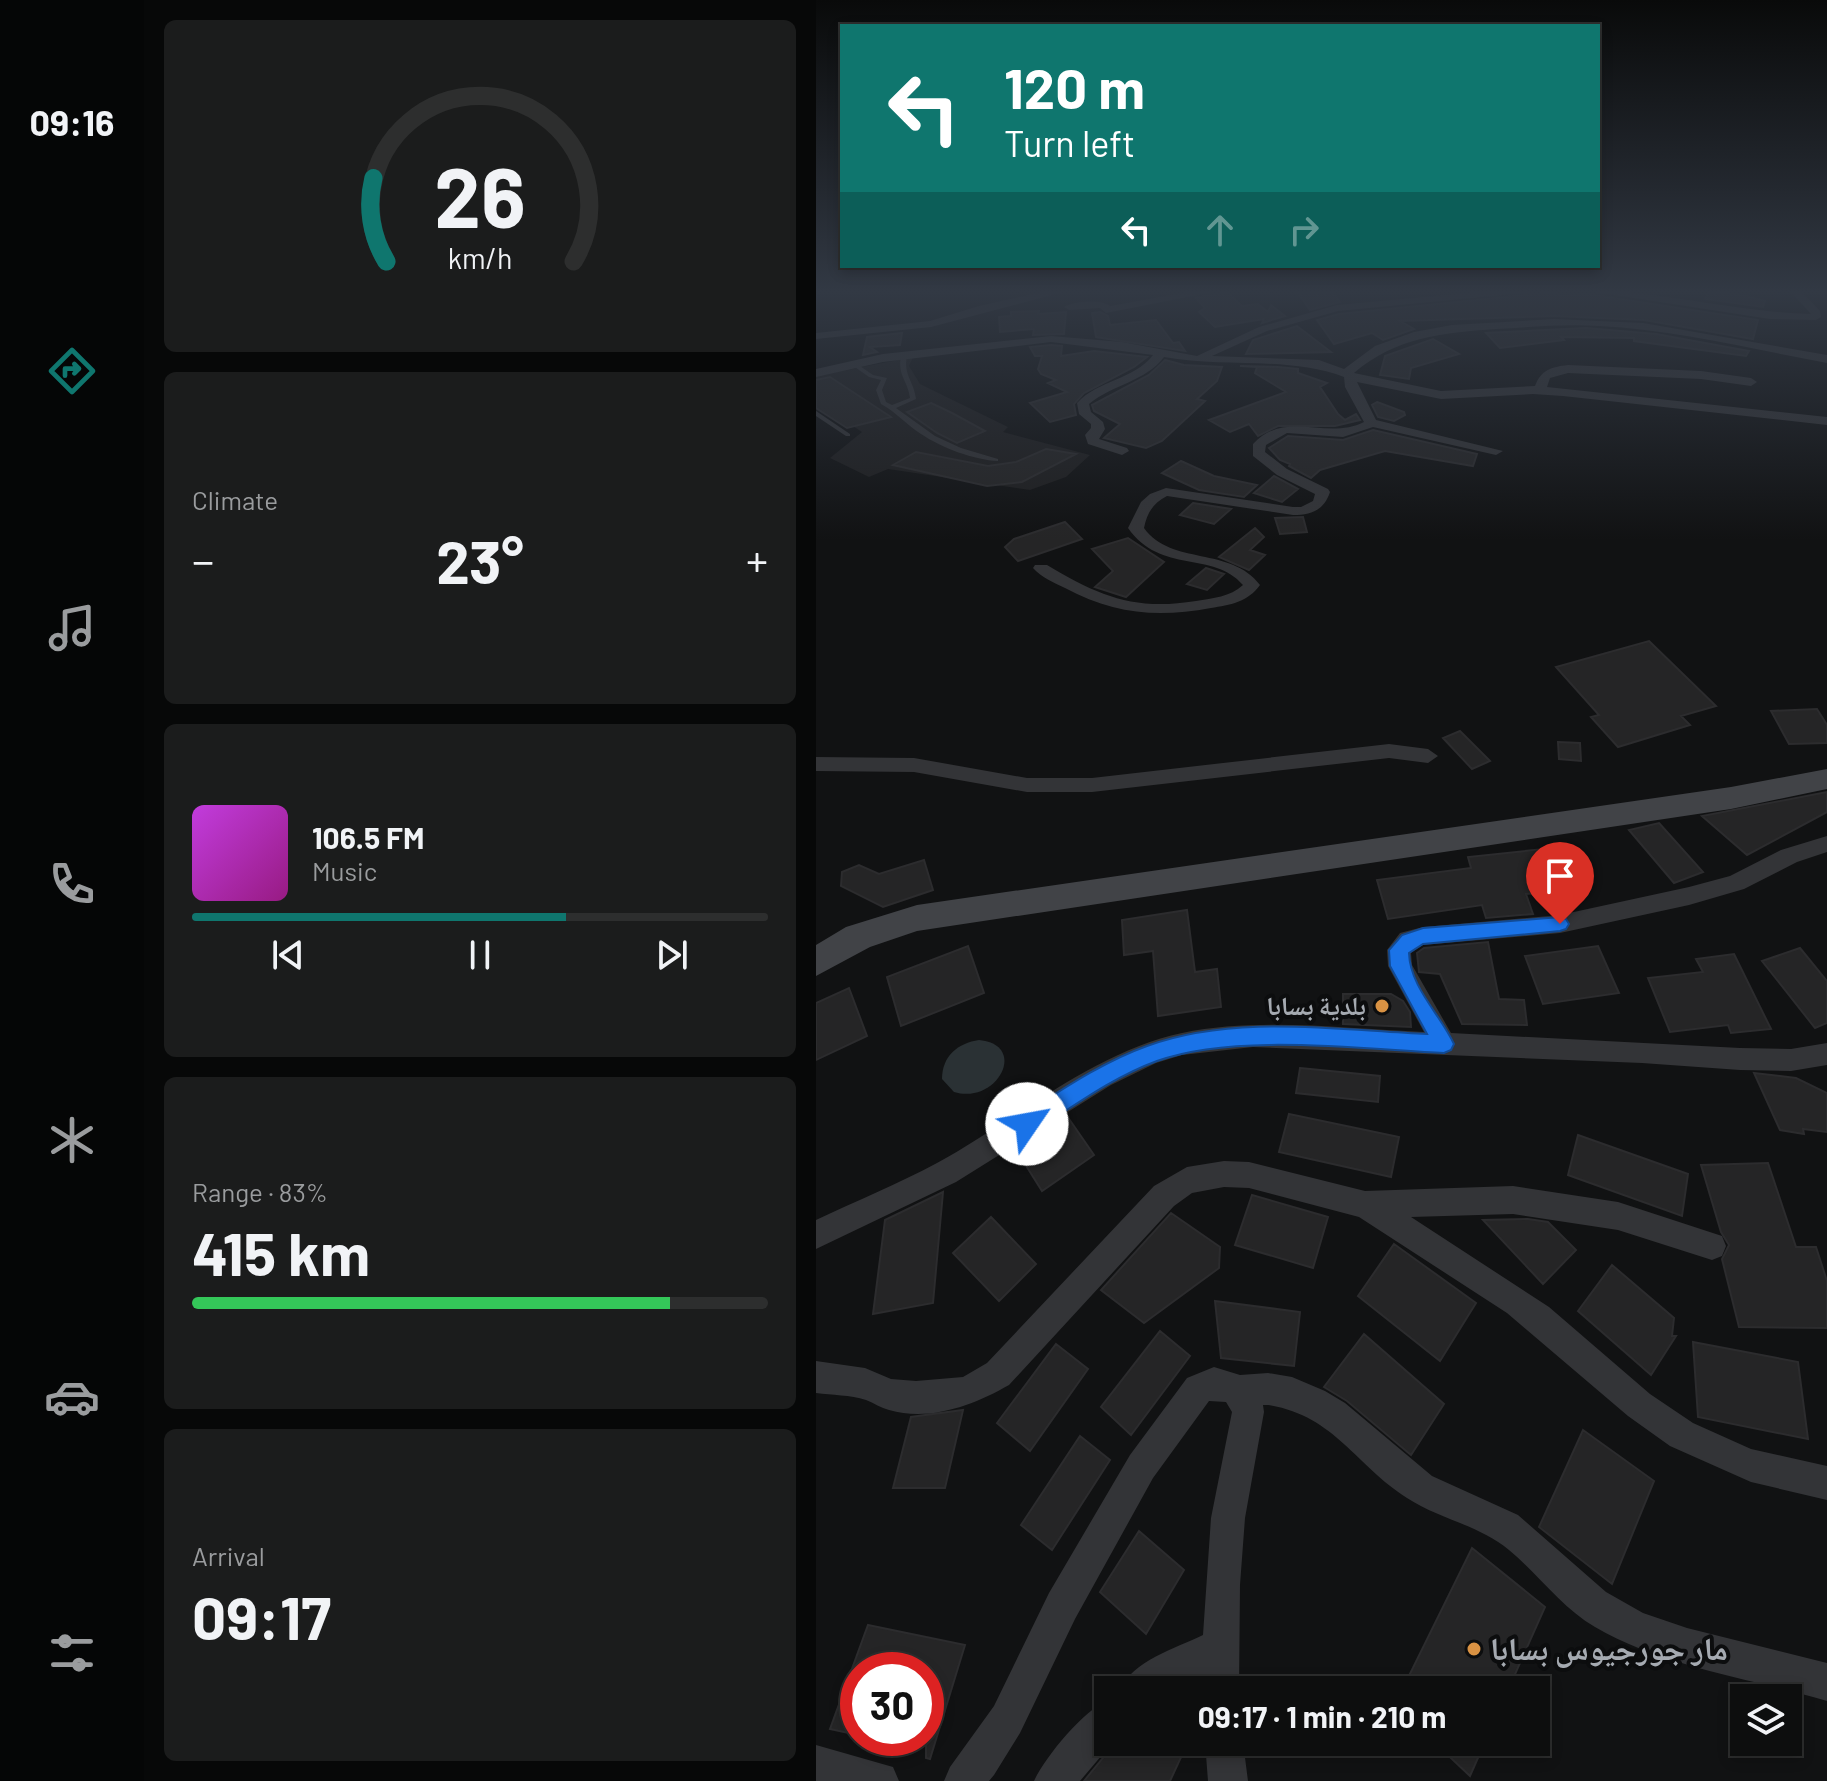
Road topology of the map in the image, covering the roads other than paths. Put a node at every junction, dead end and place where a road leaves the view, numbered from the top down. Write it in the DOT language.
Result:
graph roads {
  1 [pos="867,373"];
  2 [pos="902,373"];
  3 [pos="1140,373"];
  4 [pos="1343,373"];
  5 [pos="1550,373"];
  6 [pos="1659,373"];
  7 [pos="1348,375"];
  8 [pos="1751,382"];
  9 [pos="1540,390"];
  10 [pos="892,407"];
  11 [pos="816,413"];
  12 [pos="1827,421"];
  13 [pos="1371,423"];
  14 [pos="848,435"];
  15 [pos="1122,451"];
  16 [pos="1496,451"];
  17 [pos="996,460"];
  18 [pos="1041,568"];
  19 [pos="1428,756"];
  20 [pos="816,764"];
  21 [pos="1827,779"];
  22 [pos="1827,844"];
  23 [pos="816,962"];
  24 [pos="1444,1044"];
  25 [pos="1827,1054"];
  26 [pos="1365,1205"];
  27 [pos="822,1229"];
  28 [pos="1712,1246"];
  29 [pos="816,1377"];
  30 [pos="1240,1391"];
  31 [pos="1827,1483"];
  32 [pos="1221,1646"];
  33 [pos="1162,1676"];
  34 [pos="1220,1676"];
  35 [pos="1827,1682"];
  36 [pos="1094,1735"];
  37 [pos="1225,1756"];
  38 [pos="816,1764"];
  39 [pos="879,1781"];
  40 [pos="964,1781"];
  41 [pos="1054,1781"];
  42 [pos="1228,1781"];
  1 -- 10 [label="lane"];
  2 -- 10 [label="lane"];
  3 -- 15 [label="street"];
  4 -- 7 [label="street"];
  5 -- 9 [label="street"];
  6 -- 8 [label="street"];
  7 -- 9 [label="street"];
  7 -- 13 [label="street"];
  9 -- 12 [label="street"];
  10 -- 17 [label="lane"];
  11 -- 14 [label="lane"];
  13 -- 16 [label="street"];
  13 -- 18 [label="street"];
  19 -- 20 [label="street"];
  21 -- 23 [label="street"];
  22 -- 24 [label="street"];
  24 -- 25 [label="street"];
  24 -- 27 [label="street"];
  26 -- 28 [label="street"];
  26 -- 29 [label="street"];
  26 -- 31 [label="street"];
  30 -- 32 [label="street"];
  30 -- 35 [label="street"];
  30 -- 40 [label="street"];
  32 -- 33 [label="street"];
  32 -- 34 [label="street"];
  36 -- 41 [label="street"];
  37 -- 42 [label="street"];
  38 -- 39 [label="street"];
}
